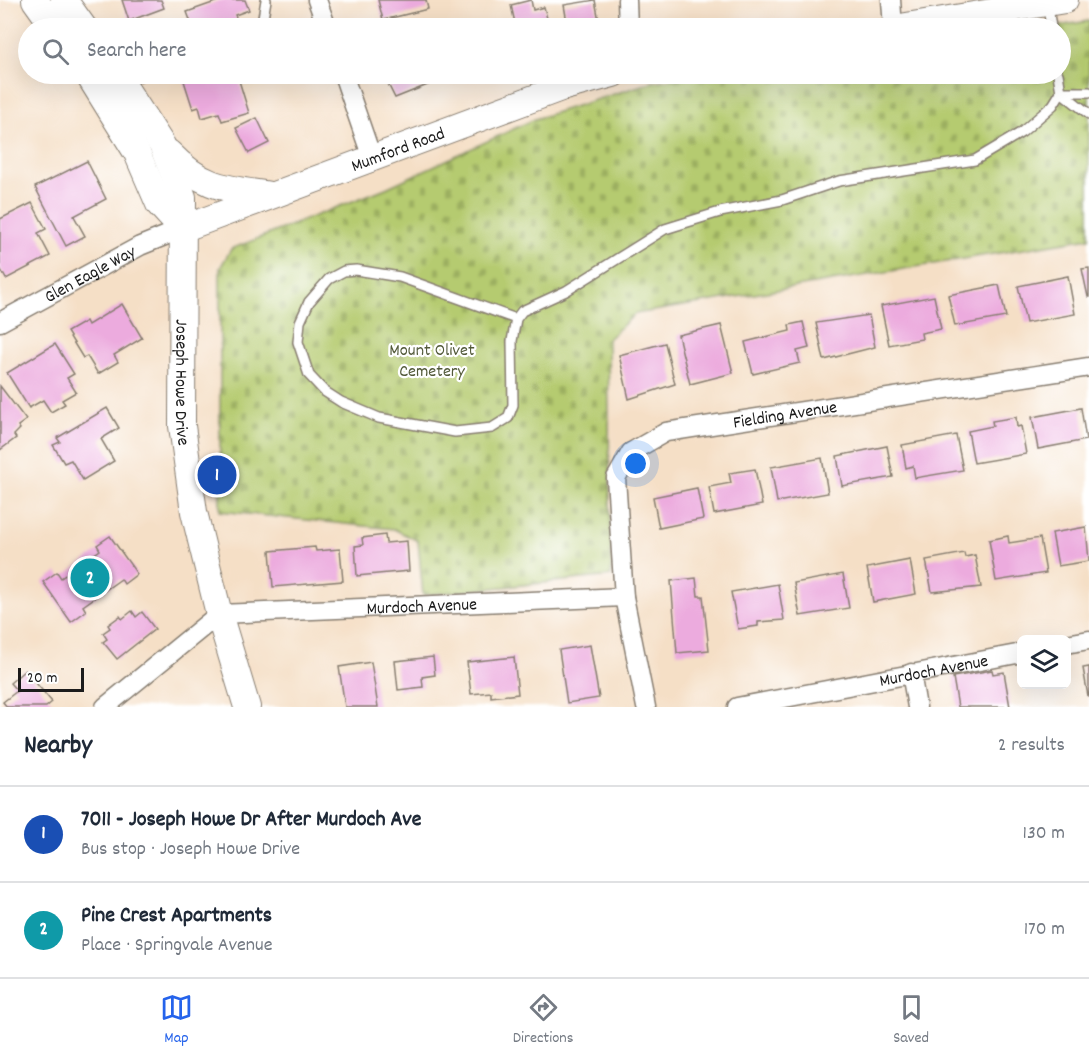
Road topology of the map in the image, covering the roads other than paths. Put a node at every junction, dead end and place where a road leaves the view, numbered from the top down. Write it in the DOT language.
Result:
graph roads {
  1 [pos="35,0"];
  2 [pos="64,0"];
  3 [pos="266,0"];
  4 [pos="317,0"];
  5 [pos="627,0"];
  6 [pos="891,0"];
  7 [pos="1054,11"];
  8 [pos="48,18"];
  9 [pos="77,18"];
  10 [pos="263,18"];
  11 [pos="323,18"];
  12 [pos="628,18"];
  13 [pos="892,18"];
  14 [pos="988,18"];
  15 [pos="94,84"];
  16 [pos="132,84"];
  17 [pos="346,84"];
  18 [pos="576,84"];
  19 [pos="1060,84"];
  20 [pos="1061,92"];
  21 [pos="1089,92"];
  22 [pos="1089,114"];
  23 [pos="162,145"];
  24 [pos="372,158"];
  25 [pos="273,195"];
  26 [pos="182,229"];
  27 [pos="516,319"];
  28 [pos="0,322"];
  29 [pos="1089,367"];
  30 [pos="624,597"];
  31 [pos="219,614"];
  32 [pos="1089,640"];
  33 [pos="1071,643"];
  34 [pos="1017,654"];
  35 [pos="911,673"];
  36 [pos="105,707"];
  37 [pos="247,707"];
  38 [pos="646,707"];
  39 [pos="737,707"];
  40 [pos="917,707"];
  1 -- 8 [label="main road"];
  2 -- 9 [label="main road"];
  3 -- 10 [label="lane"];
  4 -- 11 [label="street"];
  5 -- 12 [label="street"];
  6 -- 13 [label="street"];
  7 -- 14 [label="main road"];
  15 -- 26 [label="main road"];
  16 -- 23 [label="main road, Joseph Howe Drive"];
  17 -- 24 [label="street"];
  18 -- 24 [label="main road, Mumford Road"];
  19 -- 20 [label="lane"];
  20 -- 21 [label="lane"];
  20 -- 22 [label="lane"];
  20 -- 27 [label="lane"];
  23 -- 25 [label="main road"];
  23 -- 26 [label="main road, Joseph Howe Drive"];
  24 -- 25 [label="main road, Mumford Road"];
  25 -- 26 [label="main road, Mumford Road"];
  26 -- 28 [label="street, Glen Eagle Way"];
  26 -- 31 [label="main road, Joseph Howe Drive"];
  27 -- 27 [label="lane"];
  29 -- 30 [label="street, Fielding Avenue"];
  30 -- 31 [label="street, Murdoch Avenue"];
  30 -- 38 [label="street, Fielding Avenue"];
  31 -- 36 [label="street"];
  31 -- 37 [label="main road, Joseph Howe Drive"];
  32 -- 33 [label="street"];
  34 -- 35 [label="street, Murdoch Avenue"];
  35 -- 39 [label="street, Murdoch Avenue"];
  35 -- 40 [label="street"];
}
